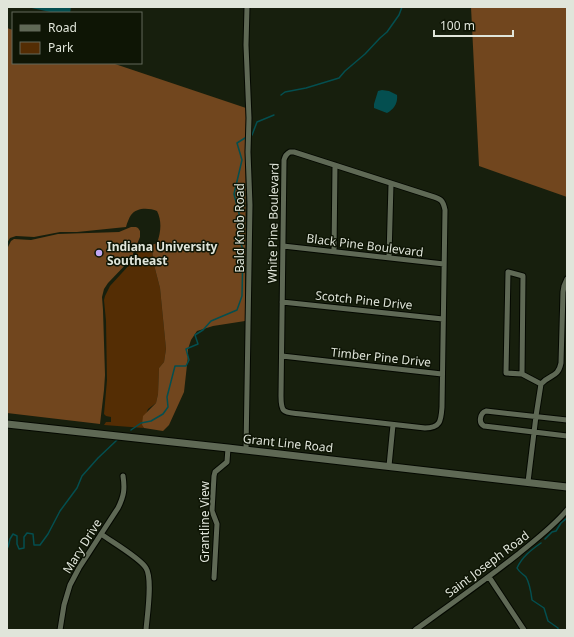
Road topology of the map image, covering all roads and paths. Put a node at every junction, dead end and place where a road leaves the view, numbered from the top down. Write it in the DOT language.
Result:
graph roads {
  1 [pos="247,7"];
  2 [pos="335,165"];
  3 [pos="391,184"];
  4 [pos="283,246"];
  5 [pos="334,251"];
  6 [pos="389,257"];
  7 [pos="444,264"];
  8 [pos="567,279"];
  9 [pos="282,302"];
  10 [pos="443,319"];
  11 [pos="282,356"];
  12 [pos="442,374"];
  13 [pos="522,374"];
  14 [pos="541,384"];
  15 [pos="536,416"];
  16 [pos="567,420"];
  17 [pos="7,424"];
  18 [pos="393,425"];
  19 [pos="534,432"];
  20 [pos="567,436"];
  21 [pos="228,448"];
  22 [pos="246,450"];
  23 [pos="388,466"];
  24 [pos="122,476"];
  25 [pos="528,482"];
  26 [pos="567,487"];
  27 [pos="567,510"];
  28 [pos="101,534"];
  29 [pos="489,577"];
  30 [pos="214,578"];
  31 [pos="60,630"];
  32 [pos="146,630"];
  33 [pos="415,630"];
  34 [pos="524,630"];
  1 -- 22 [label="street, Bald Knob Road"];
  2 -- 3 [label="street, White Pine Boulevard"];
  2 -- 4 [label="street, White Pine Boulevard"];
  2 -- 5 [label="street"];
  3 -- 6 [label="street"];
  3 -- 7 [label="street, White Pine Boulevard"];
  4 -- 5 [label="street, Black Pine Boulevard"];
  4 -- 9 [label="street, White Pine Boulevard"];
  5 -- 6 [label="street, Black Pine Boulevard"];
  6 -- 7 [label="street, Black Pine Boulevard"];
  7 -- 10 [label="street, Timber Pine Drive"];
  8 -- 14 [label="street"];
  9 -- 10 [label="street, Scotch Pine Drive"];
  9 -- 11 [label="street, White Pine Boulevard"];
  10 -- 12 [label="street, Timber Pine Drive"];
  11 -- 12 [label="street, Timber Pine Drive"];
  11 -- 18 [label="street, White Pine Boulevard"];
  12 -- 18 [label="street, White Pine Boulevard"];
  13 -- 13 [label="street"];
  13 -- 14 [label="street"];
  14 -- 15 [label="street"];
  15 -- 16 [label="street"];
  15 -- 19 [label="street"];
  15 -- 19 [label="street"];
  17 -- 21 [label="main road, Grant Line Road"];
  18 -- 23 [label="street"];
  19 -- 20 [label="street"];
  19 -- 25 [label="street"];
  21 -- 22 [label="main road, Grant Line Road"];
  21 -- 30 [label="street, Grantline View"];
  22 -- 23 [label="main road, Grant Line Road"];
  23 -- 25 [label="main road, Grant Line Road"];
  24 -- 28 [label="street, Mary Drive"];
  25 -- 26 [label="main road, Grant Line Road"];
  27 -- 29 [label="street, Saint Joseph Road"];
  28 -- 31 [label="street, Mary Drive"];
  28 -- 32 [label="street"];
  29 -- 33 [label="street, Saint Joseph Road"];
  29 -- 34 [label="street"];
}
